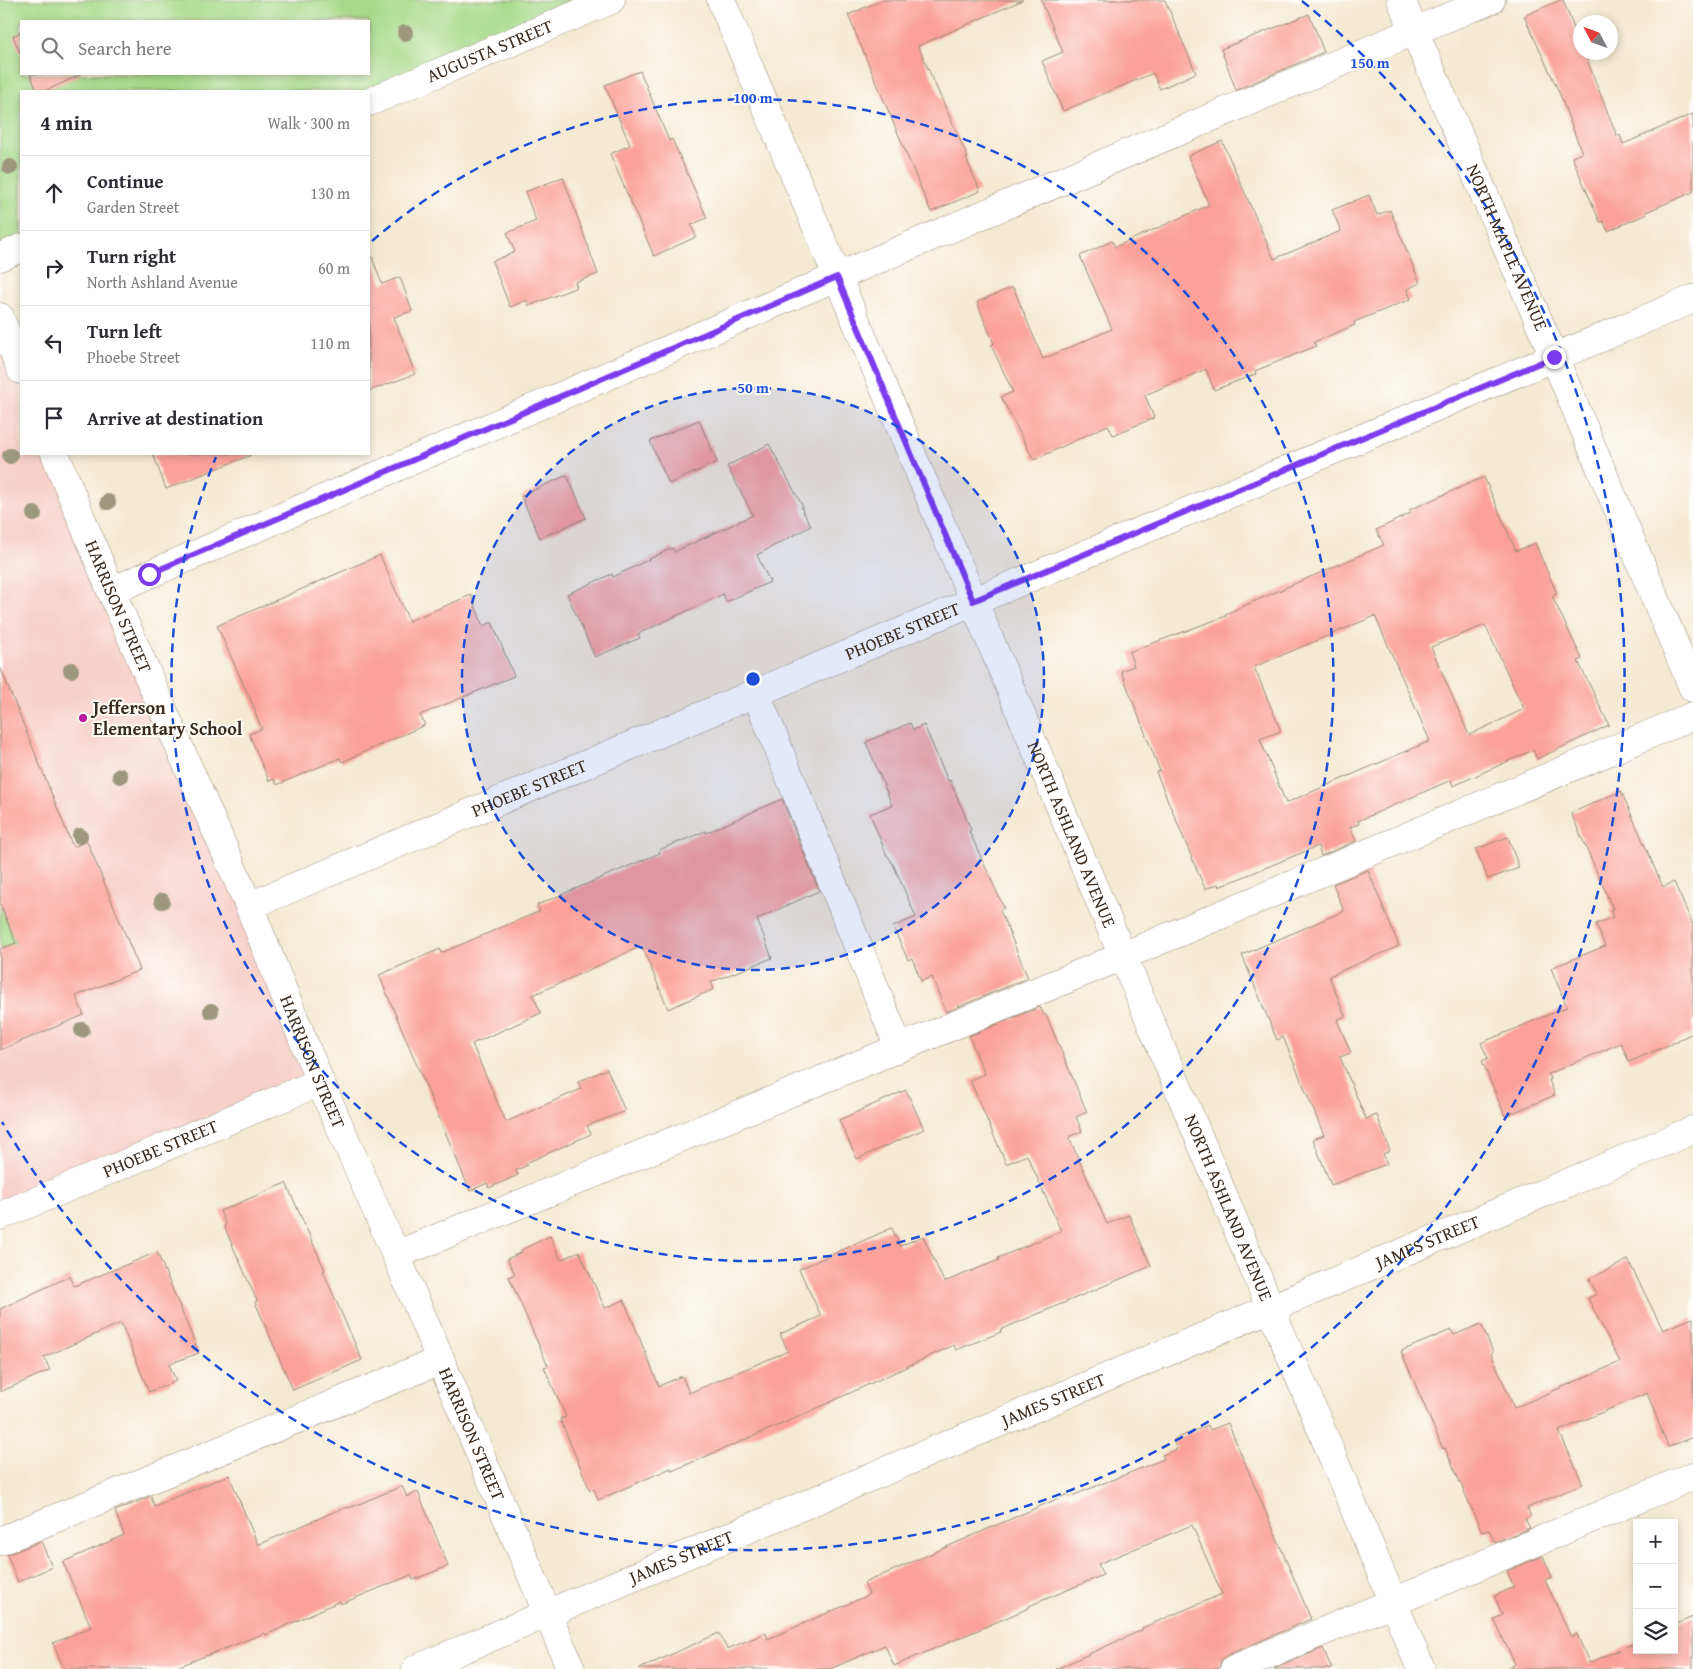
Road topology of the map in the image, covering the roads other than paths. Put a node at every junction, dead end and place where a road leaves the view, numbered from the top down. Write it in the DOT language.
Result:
graph roads {
  1 [pos="611,0"];
  2 [pos="721,0"];
  3 [pos="1400,0"];
  4 [pos="1491,0"];
  5 [pos="1414,31"];
  6 [pos="370,102"];
  7 [pos="20,248"];
  8 [pos="0,257"];
  9 [pos="837,277"];
  10 [pos="1693,299"];
  11 [pos="0,317"];
  12 [pos="1554,357"];
  13 [pos="20,367"];
  14 [pos="55,455"];
  15 [pos="111,591"];
  16 [pos="973,601"];
  17 [pos="1693,688"];
  18 [pos="756,692"];
  19 [pos="1693,716"];
  20 [pos="249,906"];
  21 [pos="1122,956"];
  22 [pos="899,1048"];
  23 [pos="320,1082"];
  24 [pos="1693,1130"];
  25 [pos="0,1216"];
  26 [pos="396,1255"];
  27 [pos="1271,1308"];
  28 [pos="441,1360"];
  29 [pos="1693,1476"];
  30 [pos="0,1541"];
  31 [pos="1393,1602"];
  32 [pos="548,1613"];
  33 [pos="416,1669"];
  34 [pos="571,1669"];
  35 [pos="1234,1669"];
  36 [pos="1421,1669"];
  1 -- 6 [label="street, AUGUSTA STREET"];
  2 -- 9 [label="street, NORTH ASHLAND AVENUE"];
  3 -- 5 [label="street, NORTH MAPLE AVENUE"];
  4 -- 5 [label="street"];
  5 -- 9 [label="street"];
  5 -- 12 [label="street, NORTH MAPLE AVENUE"];
  7 -- 8 [label="street"];
  9 -- 15 [label="street"];
  9 -- 16 [label="street, NORTH ASHLAND AVENUE"];
  10 -- 12 [label="street, PHOEBE STREET"];
  11 -- 13 [label="street"];
  12 -- 16 [label="street, PHOEBE STREET"];
  12 -- 17 [label="street, NORTH MAPLE AVENUE"];
  14 -- 15 [label="street, HARRISON STREET"];
  15 -- 20 [label="street, HARRISON STREET"];
  16 -- 18 [label="street, PHOEBE STREET"];
  16 -- 21 [label="street, NORTH ASHLAND AVENUE"];
  18 -- 20 [label="street, PHOEBE STREET"];
  18 -- 22 [label="street"];
  19 -- 21 [label="street"];
  20 -- 23 [label="street, HARRISON STREET"];
  21 -- 22 [label="street"];
  21 -- 27 [label="street, NORTH ASHLAND AVENUE"];
  22 -- 26 [label="street"];
  23 -- 25 [label="street, PHOEBE STREET"];
  23 -- 26 [label="street, HARRISON STREET"];
  24 -- 27 [label="street, JAMES STREET"];
  26 -- 28 [label="street, HARRISON STREET"];
  27 -- 31 [label="street, NORTH ASHLAND AVENUE"];
  27 -- 32 [label="street, JAMES STREET"];
  28 -- 30 [label="street"];
  28 -- 32 [label="street, HARRISON STREET"];
  29 -- 31 [label="street"];
  31 -- 35 [label="street"];
  31 -- 36 [label="street, NORTH ASHLAND AVENUE"];
  32 -- 33 [label="street, JAMES STREET"];
  32 -- 34 [label="street, HARRISON STREET"];
}
